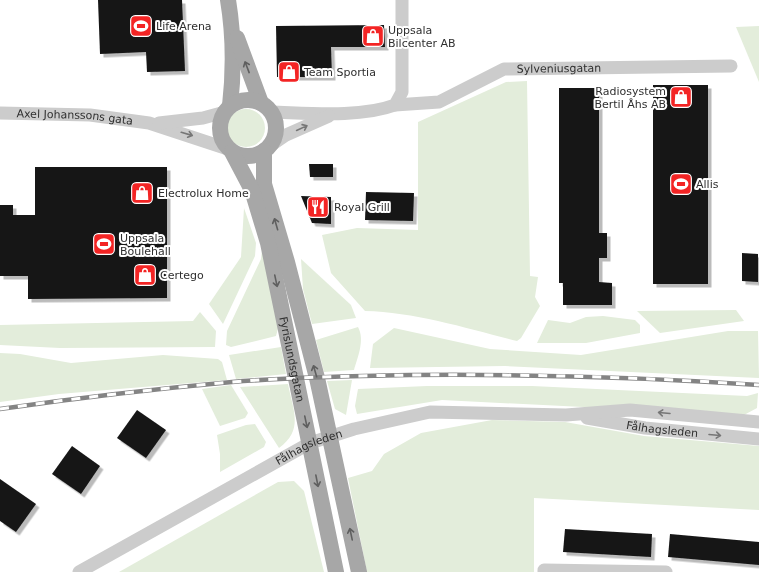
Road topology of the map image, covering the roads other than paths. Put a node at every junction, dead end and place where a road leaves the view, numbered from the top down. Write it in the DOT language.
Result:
graph roads {
  1 [pos="228,0"];
  2 [pos="402,0"];
  3 [pos="232,28"];
  4 [pos="731,66"];
  5 [pos="395,105"];
  6 [pos="266,108"];
  7 [pos="227,109"];
  8 [pos="0,113"];
  9 [pos="336,113"];
  10 [pos="149,123"];
  11 [pos="267,148"];
  12 [pos="230,150"];
  13 [pos="566,415"];
  14 [pos="759,422"];
  15 [pos="331,436"];
  16 [pos="759,439"];
  17 [pos="310,443"];
  18 [pos="79,572"];
  19 [pos="336,572"];
  20 [pos="360,572"];
  21 [pos="544,572"];
  22 [pos="666,572"];
  1 -- 3 [label="main road"];
  2 -- 5 [label="street"];
  6 -- 3 [label="main road, one-way"];
  3 -- 7 [label="main road"];
  4 -- 5 [label="street, Sylveniusgatan"];
  5 -- 9 [label="street, Sylveniusgatan"];
  6 -- 7 [label="main road"];
  6 -- 9 [label="street, Sylveniusgatan"];
  6 -- 11 [label="main road"];
  7 -- 10 [label="street, Axel Johanssons gata"];
  7 -- 12 [label="main road"];
  8 -- 10 [label="street, Axel Johanssons gata"];
  11 -- 9 [label="street, Sylveniusgatan, one-way"];
  10 -- 12 [label="street, Axel Johanssons gata, one-way"];
  11 -- 12 [label="main road"];
  15 -- 11 [label="main road, Fyrislundsgatan, one-way"];
  12 -- 17 [label="main road, Fyrislundsgatan, one-way"];
  14 -- 13 [label="street, Fålhagsleden, one-way"];
  13 -- 15 [label="street, Fålhagsleden"];
  13 -- 16 [label="street, Fålhagsleden, one-way"];
  15 -- 17 [label="street, Fålhagsleden"];
  20 -- 15 [label="main road, Fyrislundsgatan, one-way"];
  17 -- 18 [label="street, Fålhagsleden"];
  17 -- 19 [label="main road, Fyrislundsgatan, one-way"];
  21 -- 22 [label="street"];
}
